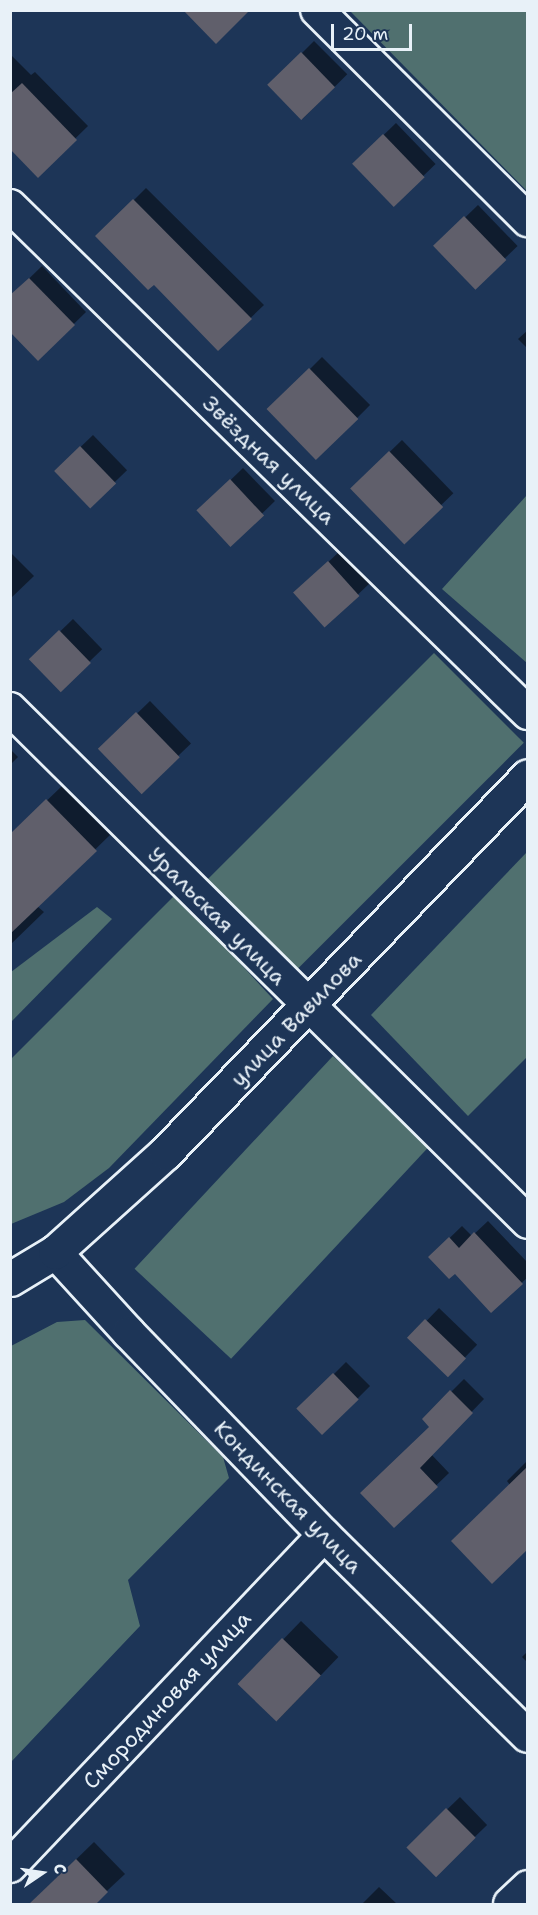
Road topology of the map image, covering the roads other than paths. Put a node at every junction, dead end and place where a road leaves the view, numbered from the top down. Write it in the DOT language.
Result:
graph roads {
  1 [pos="317,10"];
  2 [pos="10,206"];
  3 [pos="528,220"];
  4 [pos="10,709"];
  5 [pos="528,713"];
  6 [pos="528,776"];
  7 [pos="308,1006"];
  8 [pos="528,1222"];
  9 [pos="55,1252"];
  10 [pos="10,1279"];
  11 [pos="324,1535"];
  12 [pos="528,1736"];
  13 [pos="10,1866"];
  14 [pos="528,1887"];
  15 [pos="510,1905"];
  1 -- 3 [label="street"];
  2 -- 5 [label="street, Звёздная улица"];
  4 -- 7 [label="street, Уральская улица"];
  6 -- 7 [label="street, улица Вавилова"];
  7 -- 8 [label="street, Уральская улица"];
  7 -- 9 [label="street, улица Вавилова"];
  9 -- 10 [label="street, улица Вавилова"];
  9 -- 11 [label="street, Кондинская улица"];
  11 -- 12 [label="street, Кондинская улица"];
  11 -- 13 [label="street, Смородиновая улица"];
  14 -- 15 [label="street"];
}
